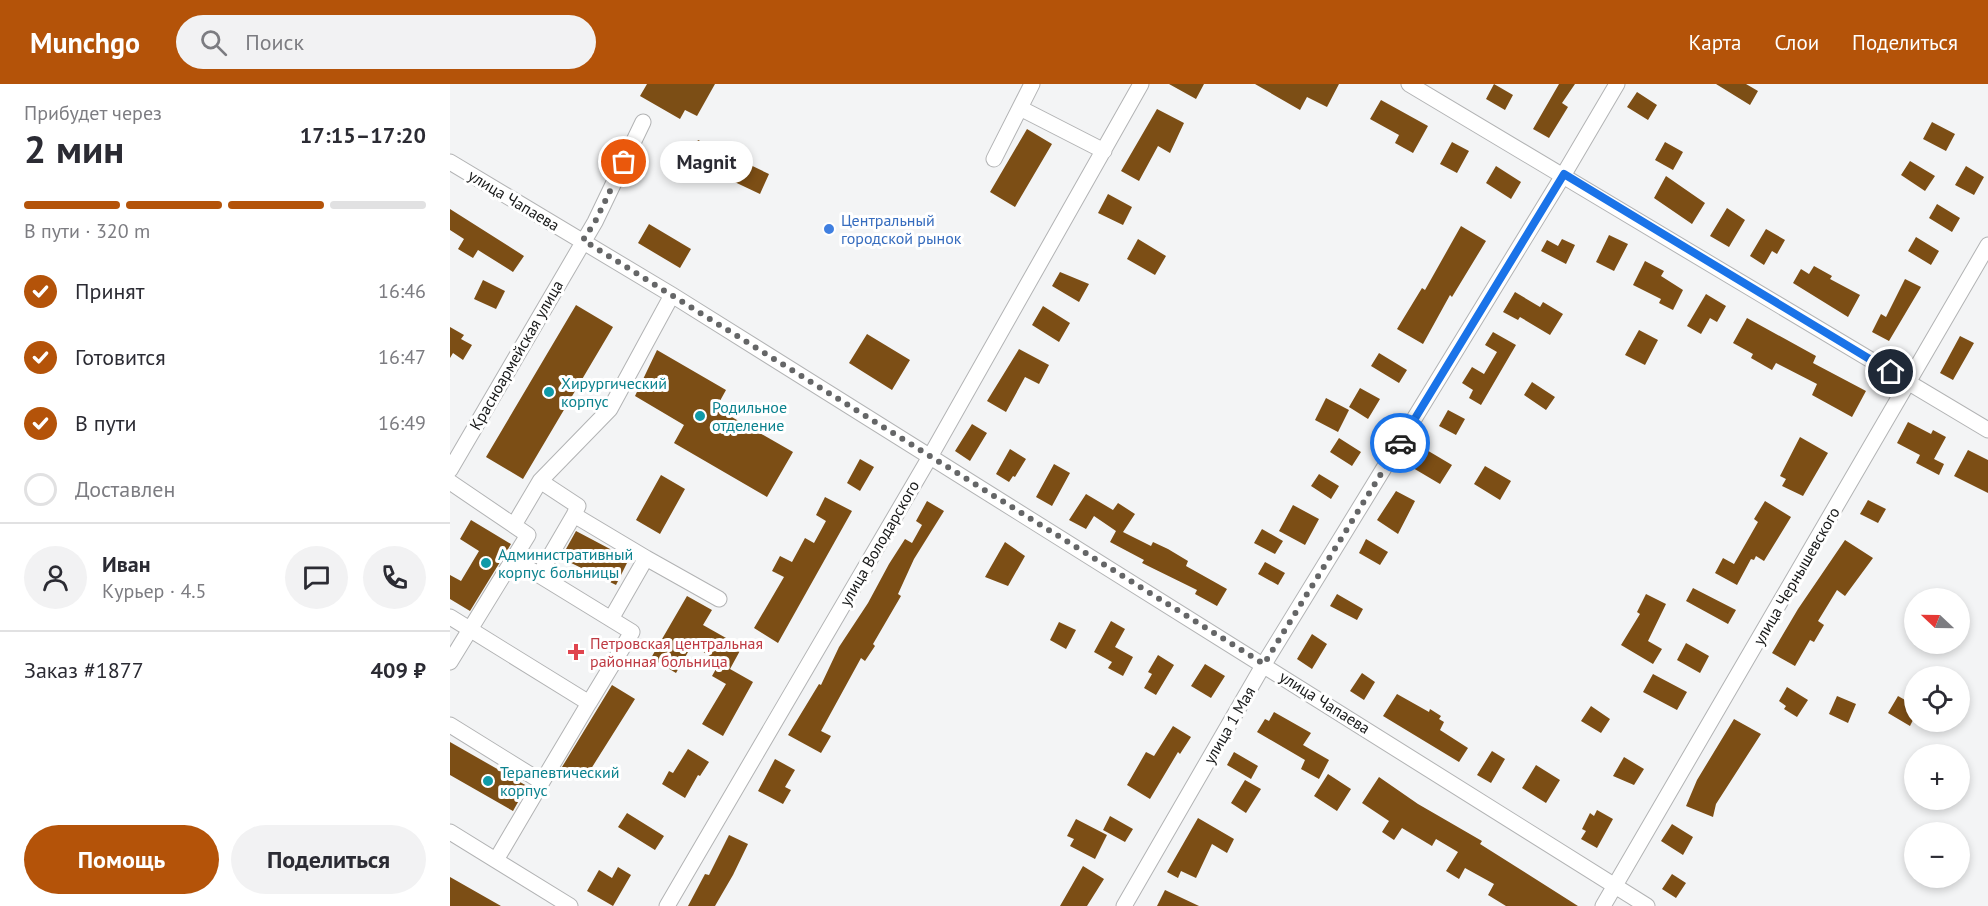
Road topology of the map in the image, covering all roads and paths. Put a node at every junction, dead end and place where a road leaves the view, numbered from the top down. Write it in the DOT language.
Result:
graph roads {
  1 [pos="1032,84"];
  2 [pos="1141,84"];
  3 [pos="1409,84"];
  4 [pos="1617,84"];
  5 [pos="1020,108"];
  6 [pos="643,122"];
  7 [pos="1104,151"];
  8 [pos="994,159"];
  9 [pos="450,162"];
  10 [pos="1564,174"];
  11 [pos="583,240"];
  12 [pos="1988,245"];
  13 [pos="672,295"];
  14 [pos="1908,383"];
  15 [pos="1988,430"];
  16 [pos="931,455"];
  17 [pos="450,470"];
  18 [pos="540,481"];
  19 [pos="450,482"];
  20 [pos="574,514"];
  21 [pos="514,525"];
  22 [pos="646,558"];
  23 [pos="513,560"];
  24 [pos="539,575"];
  25 [pos="719,599"];
  26 [pos="450,617"];
  27 [pos="611,619"];
  28 [pos="471,629"];
  29 [pos="450,662"];
  30 [pos="1264,664"];
  31 [pos="589,703"];
  32 [pos="450,724"];
  33 [pos="542,782"];
  34 [pos="450,832"];
  35 [pos="496,860"];
  36 [pos="1615,886"];
  37 [pos="570,906"];
  38 [pos="667,906"];
  39 [pos="1124,906"];
  40 [pos="1603,906"];
  41 [pos="1647,906"];
  1 -- 5 [label="street"];
  2 -- 7 [label="street, улица Володарского"];
  3 -- 10 [label="street"];
  4 -- 10 [label="street, улица 1 Мая"];
  5 -- 7 [label="street"];
  5 -- 8 [label="street"];
  6 -- 11 [label="street, Красноармейская улица"];
  7 -- 16 [label="street, улица Володарского"];
  9 -- 11 [label="street, улица Чапаева"];
  10 -- 14 [label="street"];
  10 -- 30 [label="street, улица 1 Мая"];
  11 -- 13 [label="street, улица Чапаева"];
  11 -- 17 [label="street, Красноармейская улица"];
  12 -- 14 [label="street, улица Чернышевского"];
  13 -- 16 [label="street, улица Чапаева"];
  13 -- 18 [label="street"];
  14 -- 15 [label="street"];
  14 -- 36 [label="street, улица Чернышевского"];
  16 -- 30 [label="street, улица Чапаева"];
  16 -- 38 [label="street, улица Володарского"];
  18 -- 20 [label="street"];
  18 -- 21 [label="street"];
  19 -- 21 [label="street"];
  20 -- 22 [label="street"];
  20 -- 24 [label="street"];
  21 -- 23 [label="street"];
  22 -- 25 [label="street"];
  22 -- 27 [label="street"];
  23 -- 24 [label="street"];
  23 -- 28 [label="street"];
  24 -- 27 [label="street"];
  26 -- 28 [label="street"];
  27 -- 31 [label="street"];
  28 -- 29 [label="street"];
  28 -- 31 [label="street"];
  30 -- 36 [label="street, улица Чапаева"];
  30 -- 39 [label="street, улица 1 Мая"];
  31 -- 33 [label="street"];
  32 -- 33 [label="street"];
  33 -- 35 [label="street"];
  34 -- 35 [label="street"];
  35 -- 37 [label="street"];
  36 -- 40 [label="street, улица Чернышевского"];
  36 -- 41 [label="street, улица Чапаева"];
}
